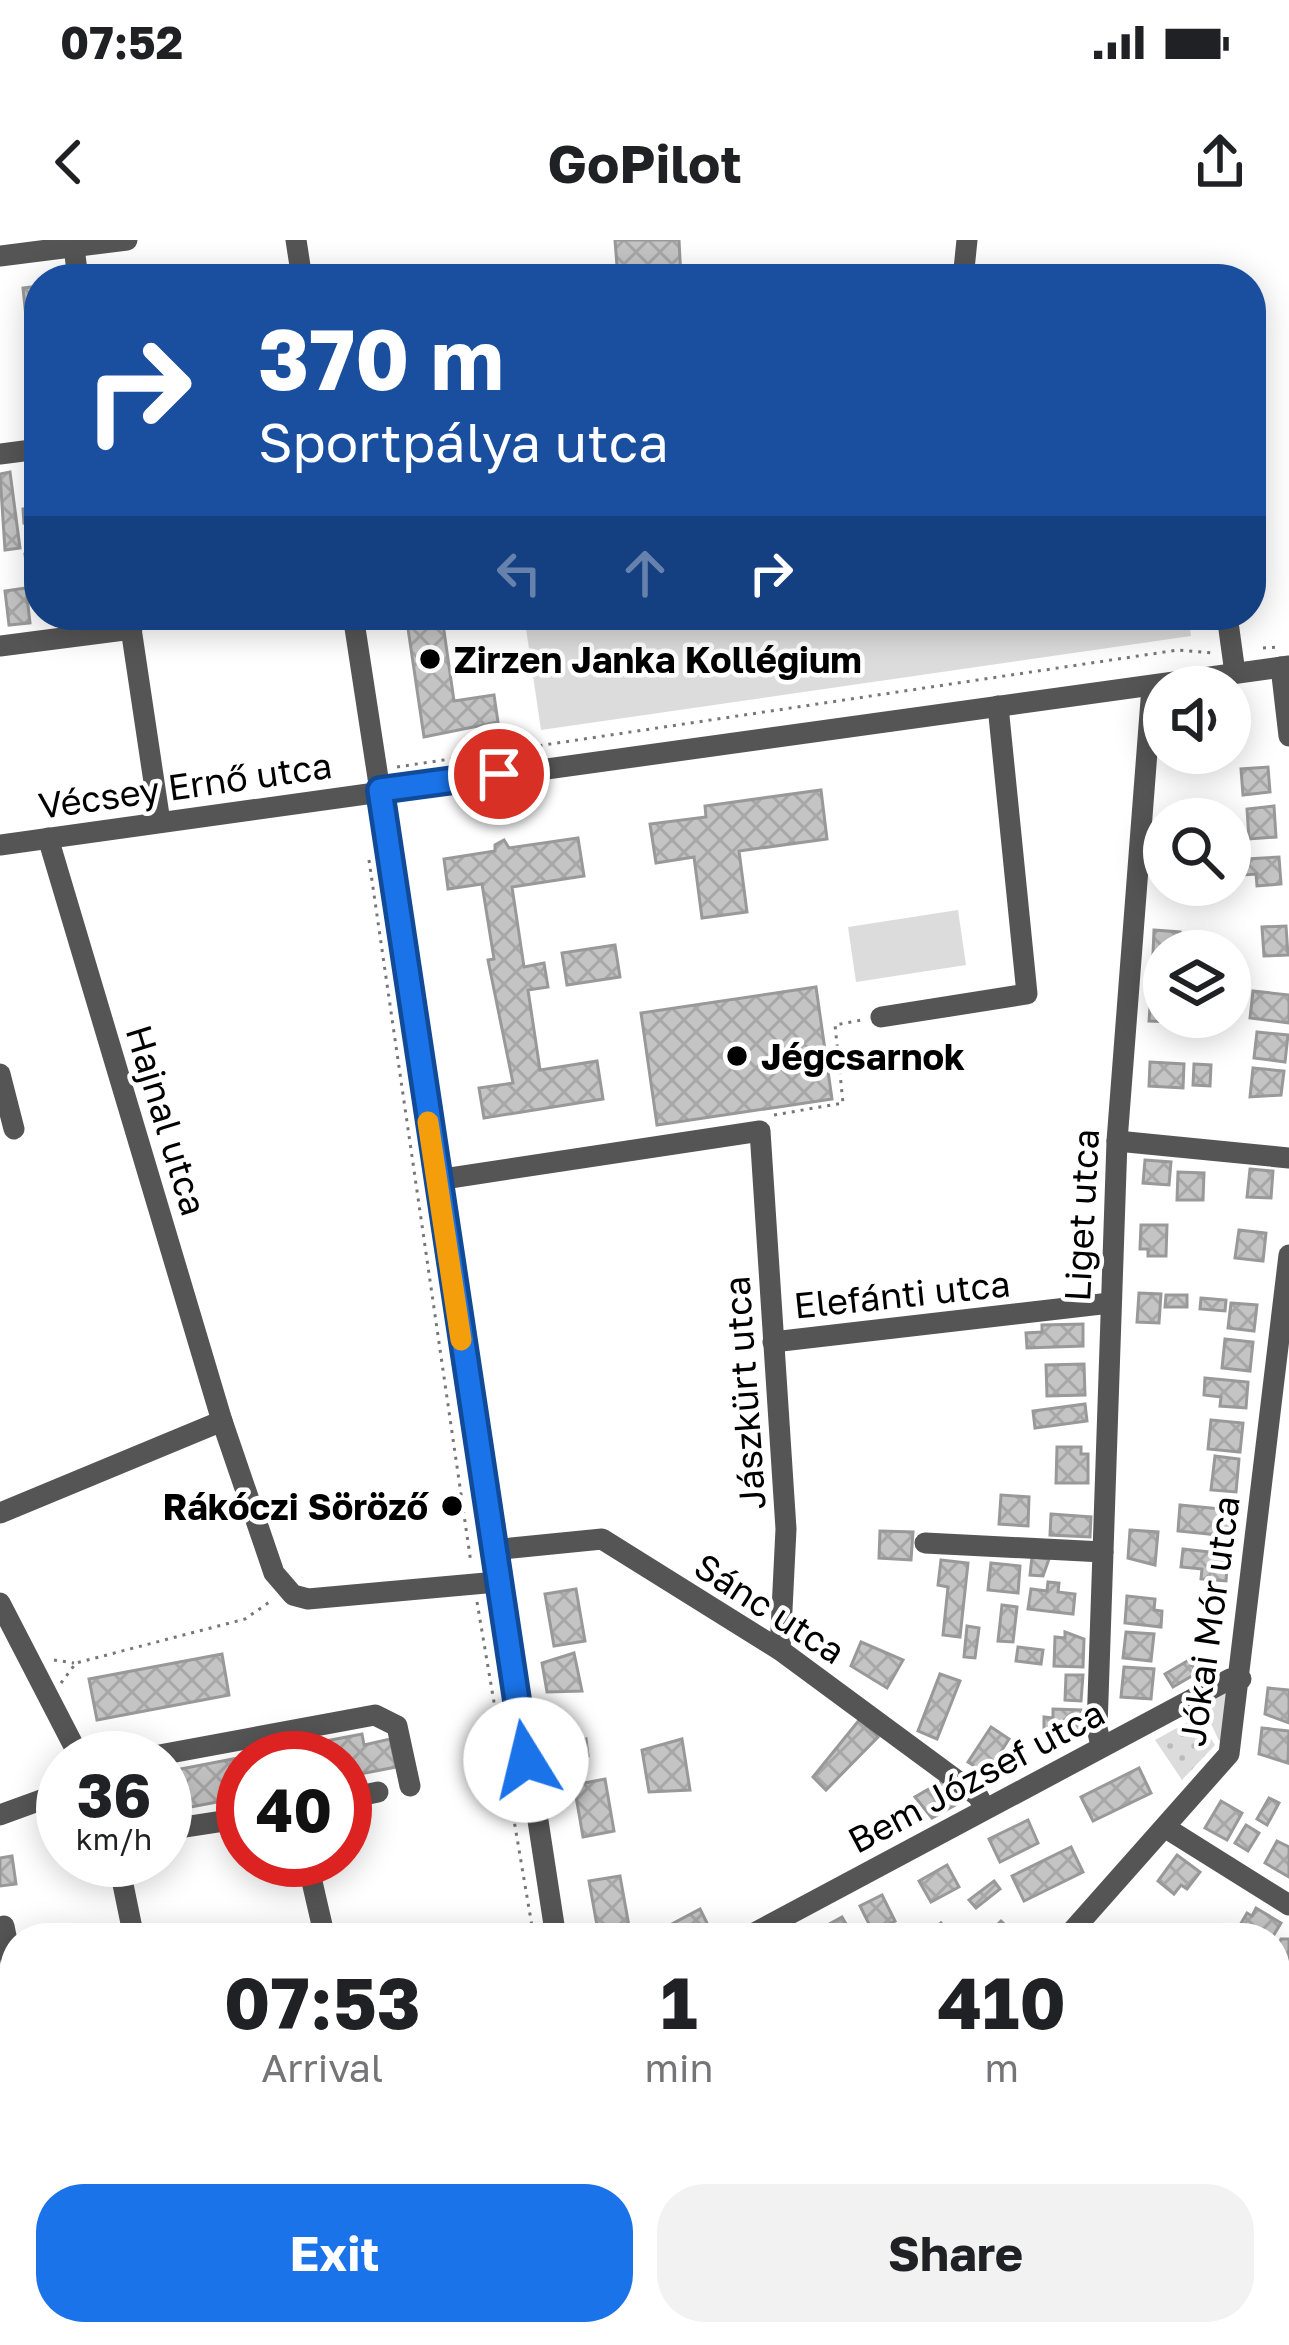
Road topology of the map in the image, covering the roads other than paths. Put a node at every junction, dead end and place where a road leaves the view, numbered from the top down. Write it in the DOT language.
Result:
graph roads {
  1 [pos="127,240"];
  2 [pos="74,247"];
  3 [pos="0,256"];
  4 [pos="76,264"];
  5 [pos="87,630"];
  6 [pos="132,630"];
  7 [pos="355,630"];
  8 [pos="1229,630"];
  9 [pos="0,646"];
  10 [pos="1234,664"];
  11 [pos="1227,666"];
  12 [pos="1285,667"];
  13 [pos="1143,688"];
  14 [pos="998,706"];
  15 [pos="1289,736"];
  16 [pos="1145,774"];
  17 [pos="380,790"];
  18 [pos="160,822"];
  19 [pos="48,838"];
  20 [pos="0,844"];
  21 [pos="881,1017"];
  22 [pos="0,1074"];
  23 [pos="14,1129"];
  24 [pos="1117,1141"];
  25 [pos="1289,1158"];
  26 [pos="436,1180"];
  27 [pos="1289,1255"];
  28 [pos="1110,1304"];
  29 [pos="773,1342"];
  30 [pos="1280,1403"];
  31 [pos="222,1421"];
  32 [pos="0,1514"];
  33 [pos="925,1543"];
  34 [pos="492,1550"];
  35 [pos="1102,1552"];
  36 [pos="486,1583"];
  37 [pos="0,1603"];
  38 [pos="780,1650"];
  39 [pos="1241,1679"];
  40 [pos="66,1731"];
  41 [pos="1101,1746"];
  42 [pos="192,1749"];
  43 [pos="410,1786"];
  44 [pos="378,1792"];
  45 [pos="372,1793"];
  46 [pos="36,1801"];
  47 [pos="984,1807"];
  48 [pos="0,1814"];
  49 [pos="1166,1828"];
  50 [pos="124,1887"];
  51 [pos="313,1887"];
  52 [pos="1289,1905"];
  53 [pos="131,1923"];
  54 [pos="322,1923"];
  55 [pos="553,1923"];
  56 [pos="772,1923"];
  57 [pos="1080,1923"];
  1 -- 2 [label="street"];
  2 -- 3 [label="street"];
  2 -- 4 [label="street"];
  5 -- 9 [label="street"];
  6 -- 18 [label="street"];
  7 -- 17 [label="street"];
  8 -- 10 [label="street"];
  10 -- 11 [label="street, Vécsey Ernő utca"];
  10 -- 12 [label="street, Vécsey Ernő utca"];
  12 -- 15 [label="street"];
  13 -- 14 [label="street, Vécsey Ernő utca"];
  14 -- 17 [label="street, Vécsey Ernő utca"];
  14 -- 21 [label="street"];
  16 -- 24 [label="street, Liget utca"];
  17 -- 18 [label="street, Vécsey Ernő utca"];
  17 -- 26 [label="street"];
  18 -- 19 [label="street, Vécsey Ernő utca"];
  19 -- 20 [label="street, Vécsey Ernő utca"];
  19 -- 31 [label="street, Hajnal utca"];
  22 -- 23 [label="street"];
  24 -- 25 [label="street"];
  24 -- 28 [label="street, Liget utca"];
  26 -- 29 [label="street, Jászkürt utca"];
  26 -- 34 [label="street"];
  27 -- 30 [label="street, Jókai Mór utca"];
  28 -- 29 [label="street, Elefánti utca"];
  28 -- 35 [label="street, Liget utca"];
  29 -- 38 [label="street, Jászkürt utca"];
  30 -- 39 [label="street, Jókai Mór utca"];
  31 -- 32 [label="street"];
  31 -- 36 [label="street, Hajnal utca"];
  33 -- 35 [label="street"];
  34 -- 36 [label="street"];
  34 -- 38 [label="street, Sánc utca"];
  35 -- 41 [label="street, Liget utca"];
  36 -- 55 [label="street"];
  37 -- 40 [label="street"];
  38 -- 47 [label="street, Sánc utca"];
  39 -- 41 [label="street, Bem József utca"];
  39 -- 49 [label="street, Jókai Mór utca"];
  41 -- 47 [label="street, Bem József utca"];
  42 -- 43 [label="street"];
  44 -- 45 [label="street"];
  46 -- 48 [label="street"];
  47 -- 56 [label="street, Bem József utca"];
  49 -- 52 [label="street"];
  49 -- 57 [label="street, Jókai Mór utca"];
  50 -- 53 [label="street"];
  51 -- 54 [label="street"];
}
